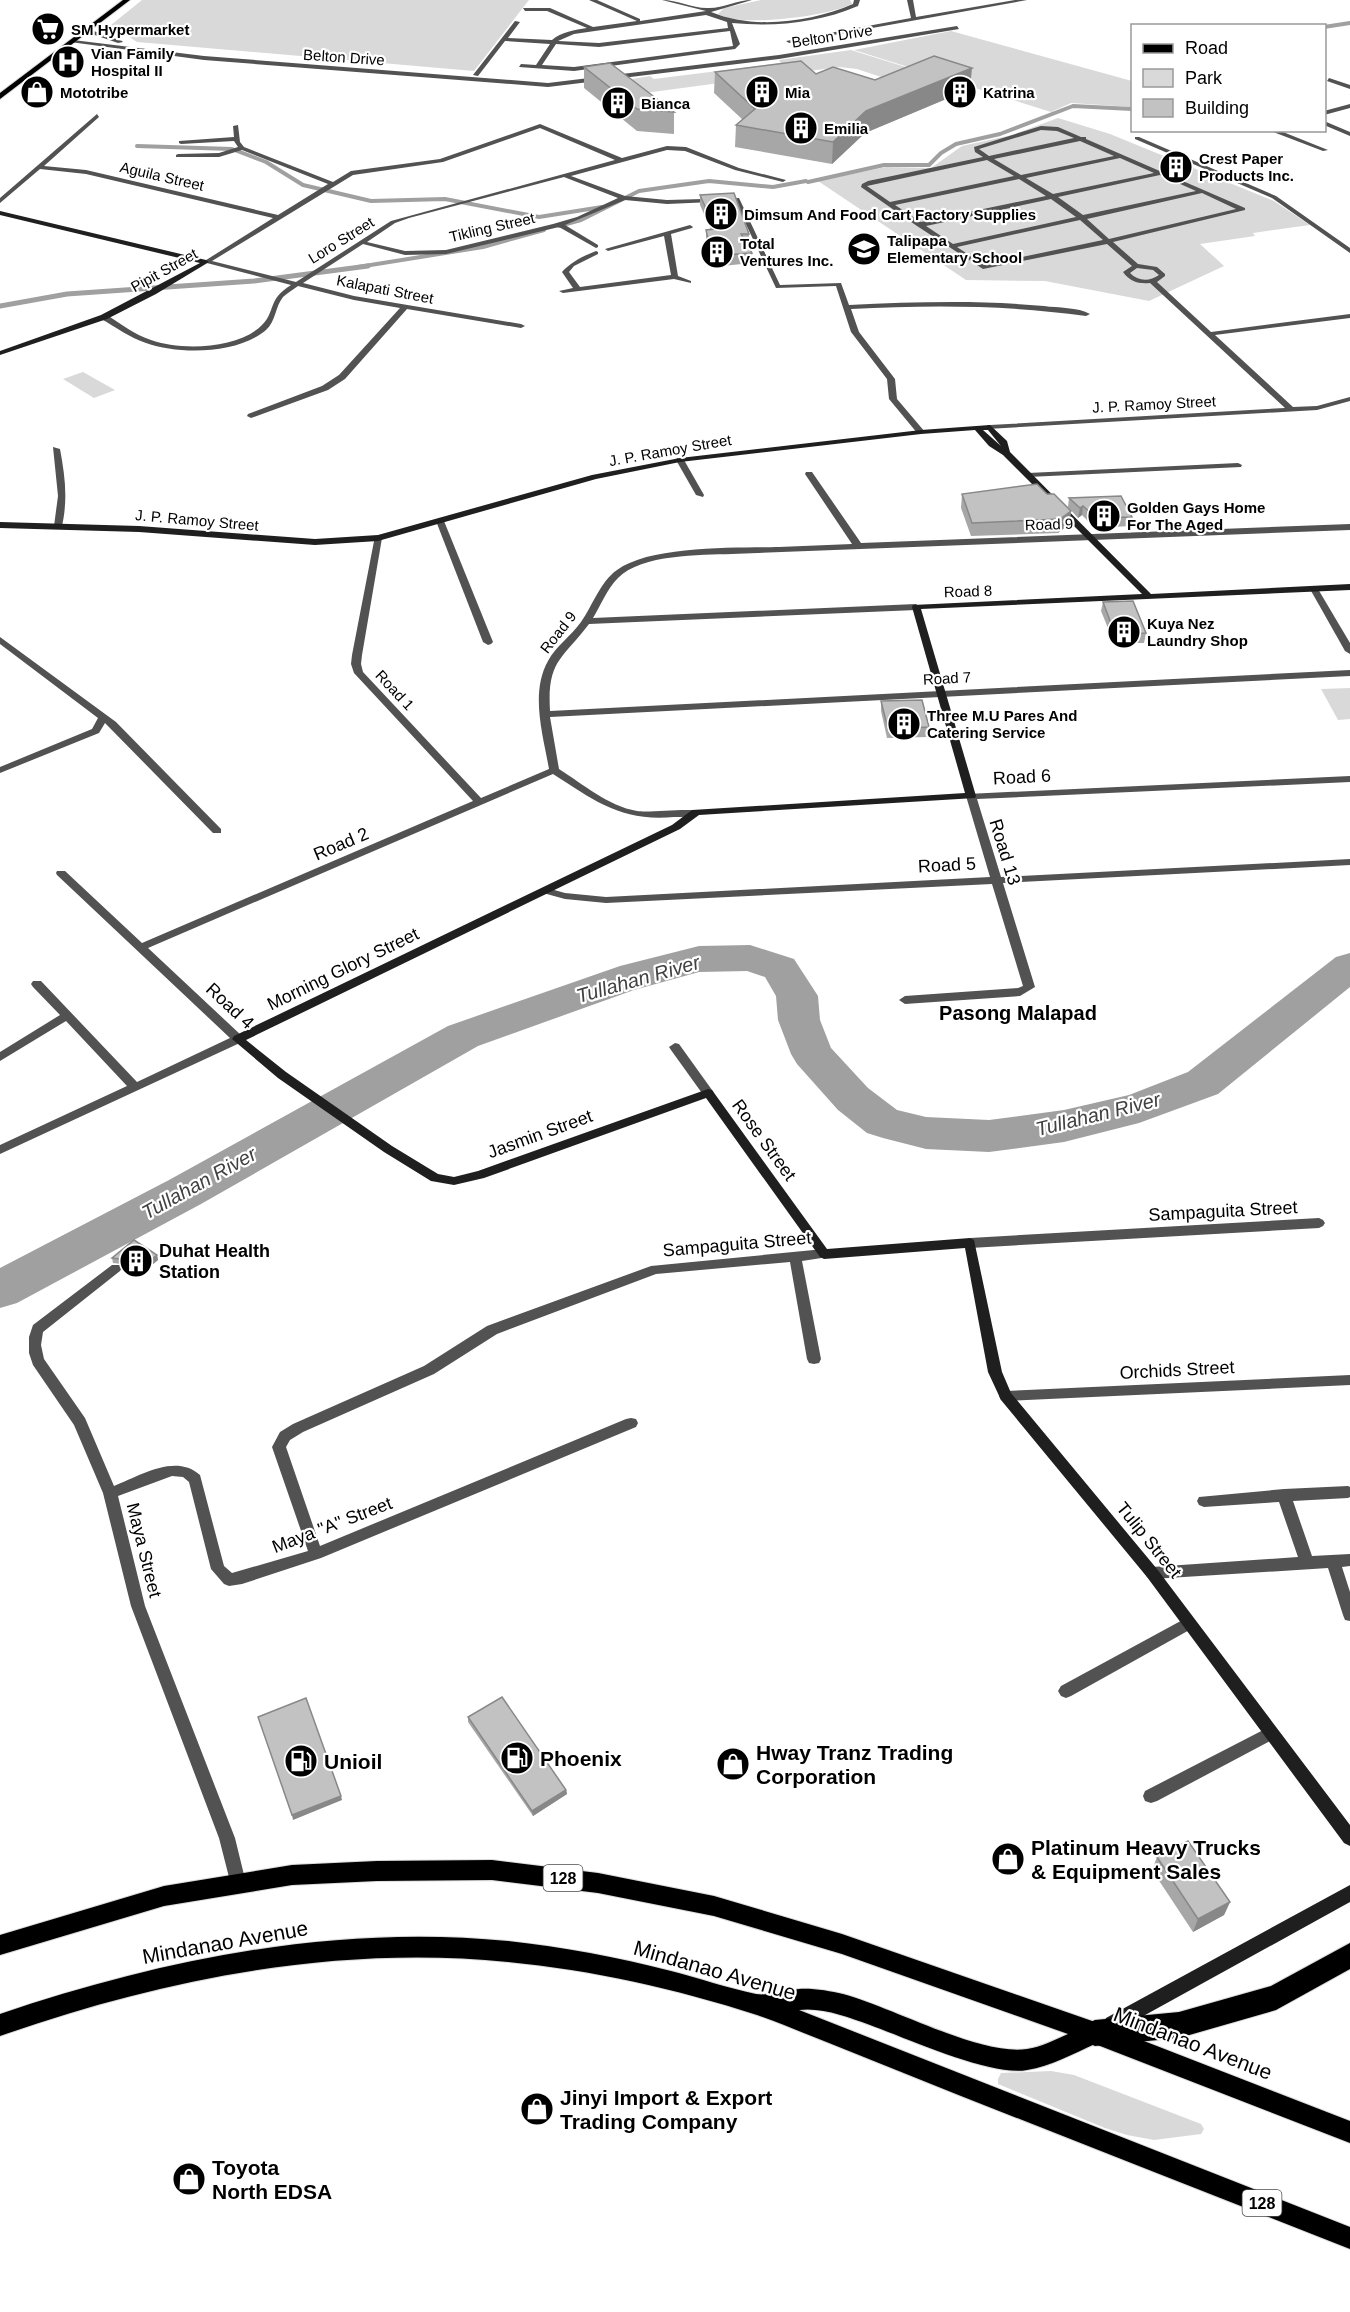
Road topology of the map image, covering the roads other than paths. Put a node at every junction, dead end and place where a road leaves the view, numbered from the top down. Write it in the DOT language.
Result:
graph roads {
  1 [pos="127,0"];
  2 [pos="592,0"];
  3 [pos="665,0"];
  4 [pos="749,0"];
  5 [pos="857,0"];
  6 [pos="910,0"];
  7 [pos="1024,0"];
  8 [pos="961,4"];
  9 [pos="525,9"];
  10 [pos="966,10"];
  11 [pos="709,12"];
  12 [pos="914,19"];
  13 [pos="640,21"];
  14 [pos="729,21"];
  15 [pos="782,21"];
  16 [pos="517,22"];
  17 [pos="591,28"];
  18 [pos="786,28"];
  19 [pos="957,28"];
  20 [pos="730,29"];
  21 [pos="88,31"];
  22 [pos="111,38"];
  23 [pos="502,39"];
  24 [pos="802,39"];
  25 [pos="73,42"];
  26 [pos="553,42"];
  27 [pos="100,44"];
  28 [pos="122,46"];
  29 [pos="819,51"];
  30 [pos="805,53"];
  31 [pos="239,59"];
  32 [pos="521,66"];
  33 [pos="538,67"];
  34 [pos="477,75"];
  35 [pos="1329,80"];
  36 [pos="568,83"];
  37 [pos="1350,87"];
  38 [pos="0,97"];
  39 [pos="1350,106"];
  40 [pos="1326,112"];
  41 [pos="97,116"];
  42 [pos="1326,124"];
  43 [pos="236,126"];
  44 [pos="1276,132"];
  45 [pos="1350,134"];
  46 [pos="1084,138"];
  47 [pos="1137,138"];
  48 [pos="236,139"];
  49 [pos="181,141"];
  50 [pos="242,148"];
  51 [pos="1325,150"];
  52 [pos="178,156"];
  53 [pos="1121,156"];
  54 [pos="988,158"];
  55 [pos="621,160"];
  56 [pos="38,167"];
  57 [pos="1161,173"];
  58 [pos="566,176"];
  59 [pos="1019,177"];
  60 [pos="783,180"];
  61 [pos="332,186"];
  62 [pos="1204,191"];
  63 [pos="1053,197"];
  64 [pos="624,198"];
  65 [pos="0,201"];
  66 [pos="889,204"];
  67 [pos="0,213"];
  68 [pos="279,217"];
  69 [pos="1082,218"];
  70 [pos="557,225"];
  71 [pos="919,225"];
  72 [pos="690,227"];
  73 [pos="667,233"];
  74 [pos="1109,241"];
  75 [pos="361,242"];
  76 [pos="951,246"];
  77 [pos="594,249"];
  78 [pos="1350,251"];
  79 [pos="206,262"];
  80 [pos="1136,266"];
  81 [pos="675,277"];
  82 [pos="1152,281"];
  83 [pos="689,282"];
  84 [pos="295,284"];
  85 [pos="578,289"];
  86 [pos="563,291"];
  87 [pos="846,307"];
  88 [pos="404,308"];
  89 [pos="1086,314"];
  90 [pos="1350,316"];
  91 [pos="104,317"];
  92 [pos="521,326"];
  93 [pos="1209,334"];
  94 [pos="0,352"];
  95 [pos="1350,399"];
  96 [pos="1291,409"];
  97 [pos="251,416"];
  98 [pos="990,427"];
  99 [pos="977,428"];
  100 [pos="921,432"];
  101 [pos="56,449"];
  102 [pos="1006,453"];
  103 [pos="680,460"];
  104 [pos="1238,465"];
  105 [pos="809,474"];
  106 [pos="1028,475"];
  107 [pos="700,495"];
  108 [pos="440,522"];
  109 [pos="0,525"];
  110 [pos="58,526"];
  111 [pos="1350,527"];
  112 [pos="378,538"];
  113 [pos="1091,538"];
  114 [pos="858,546"];
  115 [pos="1350,587"];
  116 [pos="1314,589"];
  117 [pos="1150,597"];
  118 [pos="916,607"];
  119 [pos="587,621"];
  120 [pos="0,640"];
  121 [pos="488,642"];
  122 [pos="1350,651"];
  123 [pos="1350,673"];
  124 [pos="940,694"];
  125 [pos="545,714"];
  126 [pos="103,718"];
  127 [pos="0,770"];
  128 [pos="555,770"];
  129 [pos="1350,778"];
  130 [pos="971,796"];
  131 [pos="480,802"];
  132 [pos="696,812"];
  133 [pos="217,831"];
  134 [pos="1350,862"];
  135 [pos="61,873"];
  136 [pos="996,879"];
  137 [pos="547,891"];
  138 [pos="141,947"];
  139 [pos="38,984"];
  140 [pos="905,1000"];
  141 [pos="67,1015"];
  142 [pos="238,1039"];
  143 [pos="675,1047"];
  144 [pos="0,1057"];
  145 [pos="135,1087"];
  146 [pos="708,1093"];
  147 [pos="0,1149"];
  148 [pos="388,1149"];
  149 [pos="1319,1224"];
  150 [pos="970,1243"];
  151 [pos="824,1254"];
  152 [pos="795,1257"];
  153 [pos="116,1268"];
  154 [pos="814,1359"];
  155 [pos="1350,1380"];
  156 [pos="1006,1396"];
  157 [pos="631,1423"];
  158 [pos="1348,1492"];
  159 [pos="110,1494"];
  160 [pos="1284,1495"];
  161 [pos="1204,1501"];
  162 [pos="316,1554"];
  163 [pos="1350,1560"];
  164 [pos="1333,1561"];
  165 [pos="1307,1563"];
  166 [pos="1152,1573"];
  167 [pos="1350,1615"];
  168 [pos="1188,1623"];
  169 [pos="1066,1691"];
  170 [pos="1271,1733"];
  171 [pos="1151,1796"];
  172 [pos="1350,1838"];
  173 [pos="238,1883"];
  174 [pos="1350,1893"];
  175 [pos="8,1942"];
  176 [pos="1350,1955"];
  177 [pos="759,2005"];
  178 [pos="0,2025"];
  179 [pos="1095,2033"];
  180 [pos="1350,2132"];
  181 [pos="1350,2238"];
  1 -- 21 [label="main road"];
  2 -- 13 [label="street"];
  3 -- 11 [label="street"];
  4 -- 11 [label="street"];
  5 -- 15 [label="street"];
  6 -- 12 [label="street"];
  7 -- 10 [label="street"];
  8 -- 10 [label="street"];
  9 -- 17 [label="street"];
  10 -- 12 [label="street"];
  11 -- 13 [label="street"];
  11 -- 14 [label="street"];
  12 -- 24 [label="street"];
  13 -- 17 [label="street"];
  14 -- 15 [label="street"];
  14 -- 20 [label="street"];
  15 -- 18 [label="street"];
  16 -- 23 [label="street"];
  17 -- 26 [label="street"];
  19 -- 29 [label="street, Belton Drive"];
  20 -- 26 [label="street"];
  20 -- 33 [label="street"];
  21 -- 22 [label="street, Belton Drive"];
  21 -- 25 [label="main road"];
  22 -- 27 [label="street"];
  22 -- 28 [label="street, Belton Drive"];
  23 -- 26 [label="street"];
  23 -- 34 [label="street"];
  24 -- 29 [label="street"];
  24 -- 30 [label="street"];
  25 -- 27 [label="street, Belton Drive"];
  25 -- 38 [label="main road"];
  26 -- 33 [label="street"];
  27 -- 28 [label="street, Belton Drive"];
  28 -- 31 [label="street, Belton Drive"];
  29 -- 30 [label="street, Belton Drive"];
  30 -- 36 [label="street, Belton Drive"];
  31 -- 34 [label="street, Belton Drive"];
  31 -- 36 [label="street, Belton Drive"];
  32 -- 33 [label="street"];
  34 -- 36 [label="street, Belton Drive"];
  35 -- 37 [label="street"];
  39 -- 40 [label="street"];
  41 -- 56 [label="street"];
  42 -- 45 [label="street"];
  43 -- 48 [label="street"];
  44 -- 51 [label="street"];
  46 -- 53 [label="street"];
  46 -- 54 [label="street"];
  46 -- 54 [label="street"];
  47 -- 78 [label="street"];
  48 -- 49 [label="street"];
  48 -- 50 [label="street"];
  50 -- 52 [label="street"];
  50 -- 61 [label="street"];
  53 -- 57 [label="street"];
  53 -- 59 [label="street"];
  54 -- 59 [label="street"];
  54 -- 66 [label="street"];
  55 -- 58 [label="street, Loro Street"];
  55 -- 60 [label="street, Loro Street"];
  55 -- 61 [label="street, Pipit Street"];
  56 -- 65 [label="street"];
  56 -- 68 [label="street, Aguila Street"];
  57 -- 62 [label="street"];
  57 -- 63 [label="street"];
  58 -- 64 [label="street"];
  58 -- 75 [label="street, Loro Street"];
  59 -- 63 [label="street"];
  59 -- 66 [label="street"];
  61 -- 68 [label="street, Pipit Street"];
  62 -- 69 [label="street"];
  62 -- 74 [label="street"];
  63 -- 69 [label="street"];
  63 -- 71 [label="street"];
  64 -- 70 [label="street, Tikling Street"];
  64 -- 87 [label="street"];
  66 -- 71 [label="street"];
  67 -- 79 [label="street, Kalapati Street"];
  68 -- 79 [label="street, Pipit Street"];
  69 -- 74 [label="street"];
  69 -- 76 [label="street"];
  70 -- 75 [label="street, Tikling Street"];
  70 -- 77 [label="street"];
  71 -- 76 [label="street"];
  72 -- 73 [label="street"];
  73 -- 77 [label="street"];
  73 -- 81 [label="street"];
  74 -- 76 [label="street"];
  74 -- 80 [label="street"];
  75 -- 84 [label="street, Loro Street"];
  77 -- 85 [label="street"];
  79 -- 84 [label="street, Kalapati Street"];
  79 -- 91 [label="street, Pipit Street"];
  80 -- 82 [label="street"];
  80 -- 82 [label="street"];
  81 -- 83 [label="street"];
  81 -- 85 [label="street"];
  82 -- 93 [label="street"];
  84 -- 88 [label="street, Kalapati Street"];
  84 -- 91 [label="street, Loro Street"];
  85 -- 86 [label="street"];
  87 -- 89 [label="street"];
  87 -- 100 [label="street"];
  88 -- 92 [label="street, Kalapati Street"];
  88 -- 97 [label="street"];
  90 -- 93 [label="street"];
  91 -- 94 [label="street, Pipit Street"];
  93 -- 96 [label="street"];
  95 -- 96 [label="street, J. P. Ramoy Street"];
  96 -- 98 [label="street, J. P. Ramoy Street"];
  98 -- 99 [label="street, J. P. Ramoy Street"];
  98 -- 102 [label="street"];
  99 -- 100 [label="street, J. P. Ramoy Street"];
  99 -- 102 [label="street"];
  100 -- 103 [label="street, J. P. Ramoy Street"];
  101 -- 110 [label="street"];
  102 -- 106 [label="street"];
  103 -- 107 [label="street"];
  103 -- 108 [label="street, J. P. Ramoy Street"];
  104 -- 106 [label="street"];
  105 -- 114 [label="street"];
  106 -- 113 [label="street"];
  108 -- 112 [label="street, J. P. Ramoy Street"];
  108 -- 121 [label="street"];
  109 -- 110 [label="street, J. P. Ramoy Street"];
  110 -- 112 [label="street, J. P. Ramoy Street"];
  111 -- 113 [label="street, Road 9"];
  112 -- 131 [label="street, Road 1"];
  113 -- 114 [label="street, Road 9"];
  113 -- 117 [label="street"];
  114 -- 119 [label="street, Road 9"];
  115 -- 116 [label="street, Road 8"];
  116 -- 117 [label="street, Road 8"];
  116 -- 122 [label="street"];
  117 -- 118 [label="street, Road 8"];
  118 -- 119 [label="street, Road 8"];
  118 -- 124 [label="street, Road 13"];
  119 -- 125 [label="street, Road 9"];
  120 -- 126 [label="street"];
  123 -- 124 [label="street, Road 7"];
  124 -- 125 [label="street, Road 7"];
  124 -- 130 [label="street, Road 13"];
  125 -- 128 [label="street, Road 9"];
  126 -- 127 [label="street"];
  126 -- 133 [label="street"];
  128 -- 131 [label="street, Road 2"];
  128 -- 132 [label="street"];
  129 -- 130 [label="street, Road 6"];
  130 -- 132 [label="street, Road 6"];
  130 -- 136 [label="street, Road 13"];
  131 -- 138 [label="street, Road 2"];
  132 -- 137 [label="street, Morning Glory Street"];
  134 -- 136 [label="street, Road 5"];
  135 -- 138 [label="street, Road 4"];
  136 -- 137 [label="street, Road 5"];
  136 -- 140 [label="street, Road 13"];
  137 -- 142 [label="street, Morning Glory Street"];
  138 -- 142 [label="street, Road 4"];
  139 -- 141 [label="street"];
  141 -- 144 [label="street"];
  141 -- 145 [label="street"];
  142 -- 145 [label="street, Morning Glory Street"];
  142 -- 148 [label="street, Road 4"];
  143 -- 146 [label="street, Rose Street"];
  145 -- 147 [label="street, Morning Glory Street"];
  146 -- 148 [label="street, Jasmin Street"];
  146 -- 151 [label="street, Rose Street"];
  149 -- 150 [label="street, Sampaguita Street"];
  150 -- 151 [label="street, Sampaguita Street"];
  150 -- 156 [label="street, Tulip Street"];
  151 -- 152 [label="street, Sampaguita Street"];
  152 -- 154 [label="street"];
  152 -- 162 [label="street, Sampaguita Street"];
  153 -- 159 [label="street, Maya Street"];
  155 -- 156 [label="street, Orchids Street"];
  156 -- 166 [label="street, Tulip Street"];
  157 -- 162 [label="street, Maya \"A\" Street"];
  158 -- 160 [label="street"];
  159 -- 162 [label="street, Maya \"A\" Street"];
  159 -- 173 [label="street, Maya Street"];
  160 -- 161 [label="street"];
  160 -- 165 [label="street"];
  163 -- 164 [label="street"];
  164 -- 165 [label="street"];
  164 -- 167 [label="street"];
  165 -- 166 [label="street"];
  166 -- 168 [label="street, Tulip Street"];
  168 -- 169 [label="street"];
  168 -- 170 [label="street, Tulip Street"];
  170 -- 171 [label="street"];
  170 -- 172 [label="street, Tulip Street"];
  173 -- 175 [label="main road, Mindanao Avenue / 128"];
  173 -- 179 [label="main road, Mindanao Avenue / 128"];
  174 -- 179 [label="street"];
  176 -- 179 [label="highway"];
  177 -- 178 [label="main road, Mindanao Avenue / 128"];
  177 -- 179 [label="main road"];
  177 -- 181 [label="main road, Mindanao Avenue / 128"];
  179 -- 180 [label="main road, Mindanao Avenue / 128"];
}
